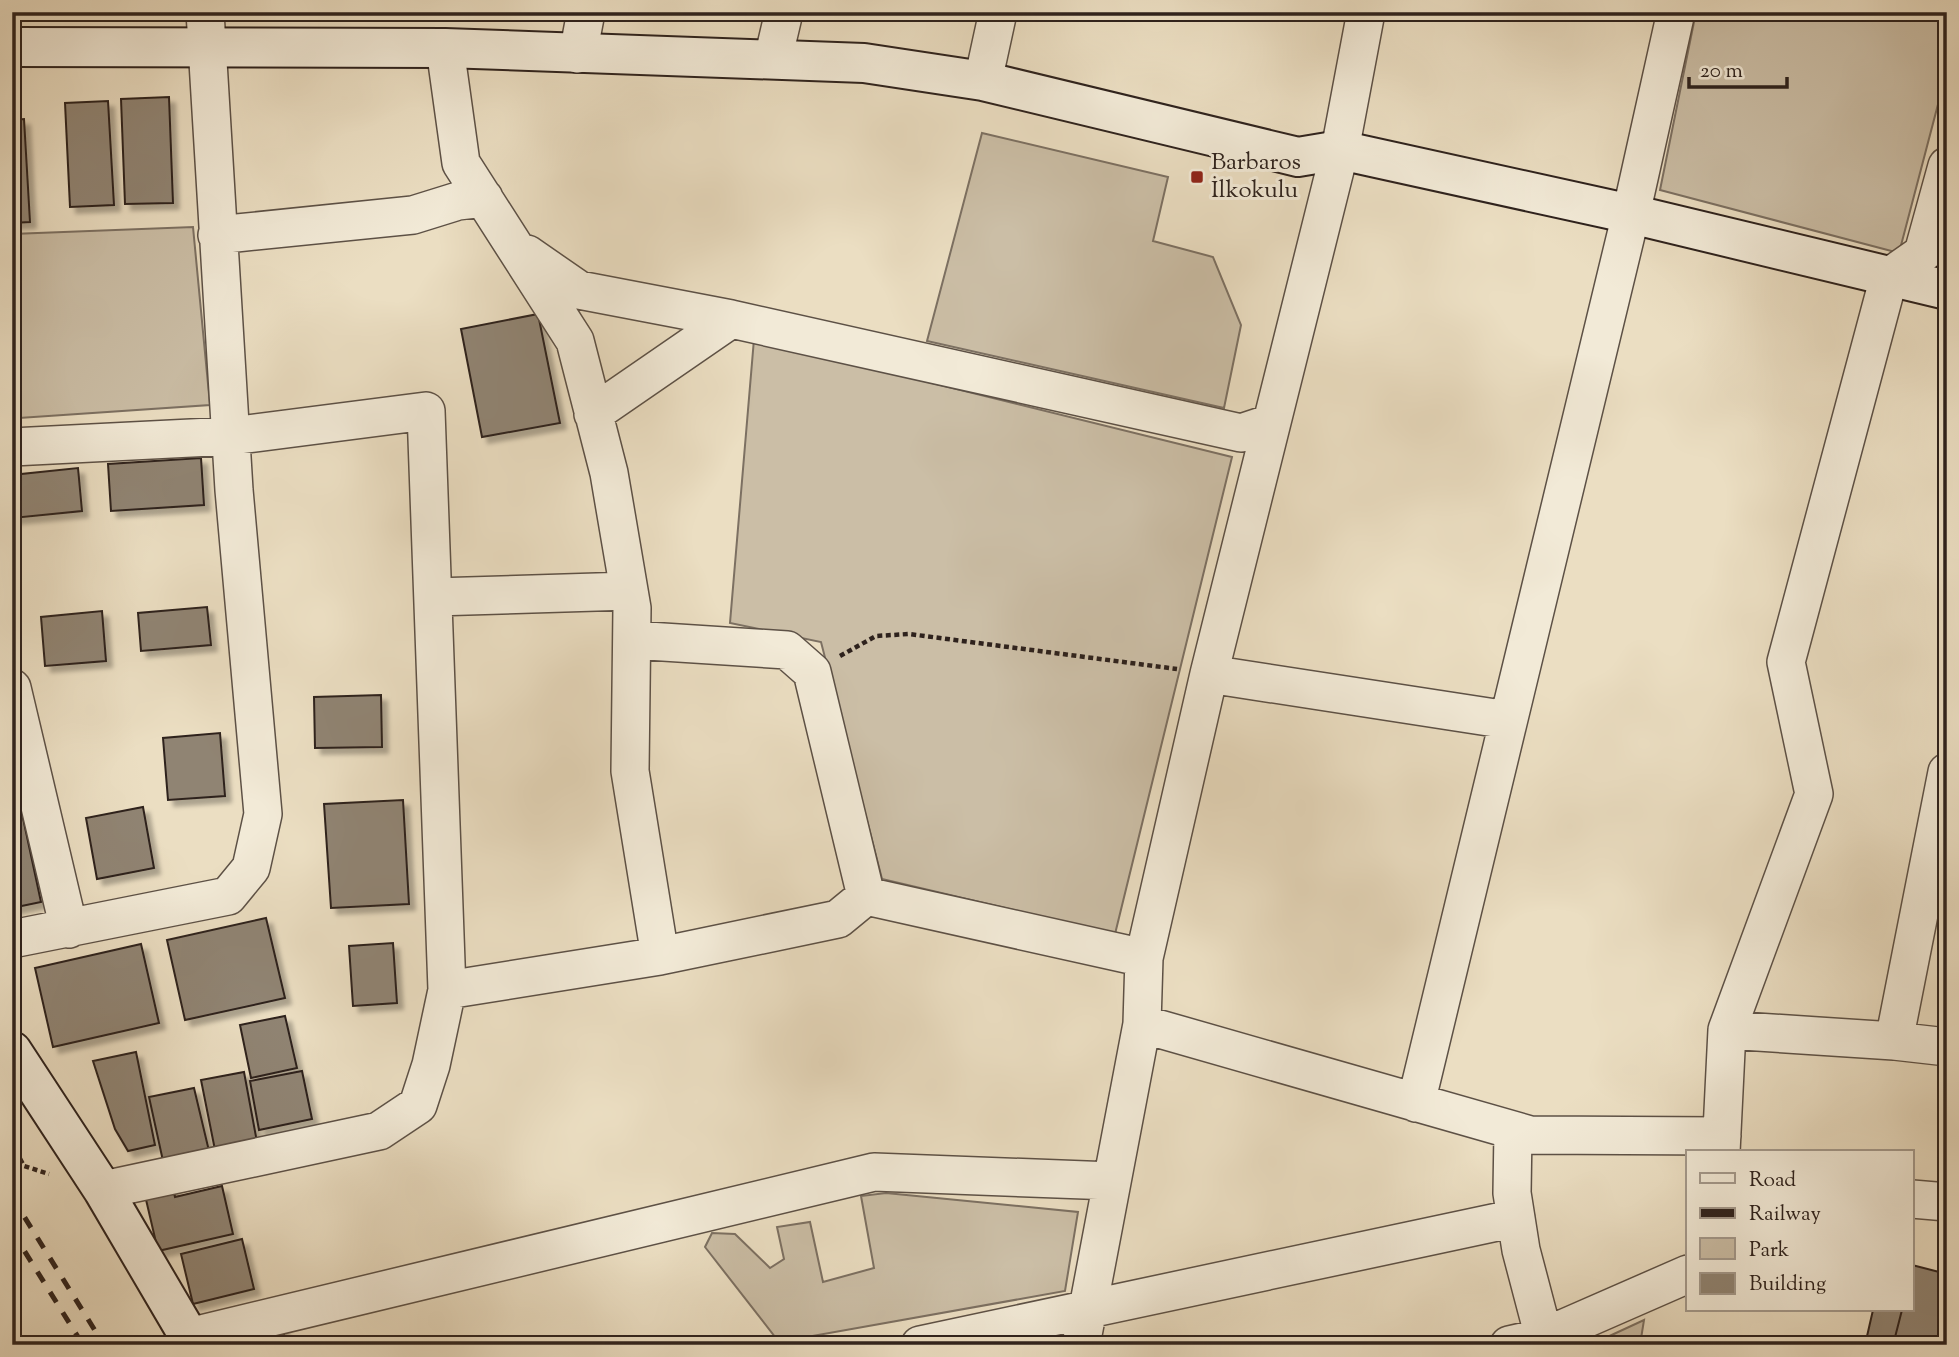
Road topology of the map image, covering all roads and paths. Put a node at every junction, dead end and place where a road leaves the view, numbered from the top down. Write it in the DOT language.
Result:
graph roads {
  1 [pos="586,12"];
  2 [pos="784,12"];
  3 [pos="998,12"];
  4 [pos="1366,12"];
  5 [pos="1676,12"];
  6 [pos="205,30"];
  7 [pos="12,47"];
  8 [pos="445,48"];
  9 [pos="578,54"];
  10 [pos="773,59"];
  11 [pos="983,81"];
  12 [pos="1340,150"];
  13 [pos="1947,166"];
  14 [pos="484,198"];
  15 [pos="1631,214"];
  16 [pos="217,235"];
  17 [pos="513,244"];
  18 [pos="1889,276"];
  19 [pos="1947,290"];
  20 [pos="731,319"];
  21 [pos="593,414"];
  22 [pos="1271,423"];
  23 [pos="231,436"];
  24 [pos="12,447"];
  25 [pos="629,591"];
  26 [pos="434,597"];
  27 [pos="632,640"];
  28 [pos="812,672"];
  29 [pos="1209,674"];
  30 [pos="12,688"];
  31 [pos="1508,720"];
  32 [pos="1947,772"];
  33 [pos="866,896"];
  34 [pos="69,929"];
  35 [pos="12,939"];
  36 [pos="660,957"];
  37 [pos="1144,958"];
  38 [pos="447,990"];
  39 [pos="1142,1024"];
  40 [pos="1727,1030"];
  41 [pos="1894,1041"];
  42 [pos="1947,1047"];
  43 [pos="12,1051"];
  44 [pos="1416,1103"];
  45 [pos="1513,1131"];
  46 [pos="1722,1144"];
  47 [pos="1112,1181"];
  48 [pos="103,1190"];
  49 [pos="1913,1199"];
  50 [pos="1947,1202"];
  51 [pos="1516,1218"];
  52 [pos="1686,1275"];
  53 [pos="1084,1328"];
  54 [pos="192,1341"];
  55 [pos="1533,1342"];
  56 [pos="920,1345"];
  1 -- 9 [label="street"];
  2 -- 10 [label="street"];
  3 -- 11 [label="street"];
  4 -- 12 [label="street"];
  5 -- 15 [label="street"];
  6 -- 7 [label="street"];
  6 -- 8 [label="street"];
  6 -- 16 [label="street"];
  8 -- 9 [label="street"];
  8 -- 14 [label="street"];
  9 -- 10 [label="street"];
  10 -- 11 [label="street"];
  11 -- 12 [label="street"];
  12 -- 15 [label="street"];
  12 -- 22 [label="street"];
  13 -- 18 [label="street"];
  14 -- 16 [label="street"];
  14 -- 17 [label="street"];
  15 -- 18 [label="street"];
  15 -- 31 [label="street"];
  16 -- 23 [label="street"];
  17 -- 20 [label="street"];
  17 -- 21 [label="street"];
  18 -- 19 [label="street"];
  18 -- 40 [label="street"];
  20 -- 21 [label="street"];
  20 -- 22 [label="street"];
  21 -- 25 [label="street"];
  22 -- 29 [label="street"];
  23 -- 24 [label="street"];
  23 -- 26 [label="street"];
  23 -- 34 [label="street"];
  25 -- 26 [label="street"];
  25 -- 27 [label="street"];
  26 -- 38 [label="street"];
  27 -- 28 [label="street"];
  27 -- 36 [label="street"];
  28 -- 29 [label="path"];
  28 -- 33 [label="street"];
  29 -- 31 [label="street"];
  29 -- 37 [label="street"];
  30 -- 34 [label="street"];
  31 -- 44 [label="street"];
  32 -- 41 [label="street"];
  33 -- 36 [label="street"];
  33 -- 37 [label="street"];
  34 -- 35 [label="street"];
  36 -- 38 [label="street"];
  37 -- 39 [label="street"];
  38 -- 48 [label="street"];
  39 -- 44 [label="street"];
  39 -- 47 [label="street"];
  40 -- 41 [label="street"];
  40 -- 46 [label="street"];
  41 -- 42 [label="street"];
  43 -- 48 [label="street"];
  44 -- 45 [label="street"];
  45 -- 46 [label="street"];
  45 -- 51 [label="street"];
  47 -- 53 [label="street"];
  47 -- 54 [label="street"];
  48 -- 54 [label="street"];
  49 -- 50 [label="street"];
  51 -- 53 [label="street"];
  51 -- 55 [label="street"];
  52 -- 55 [label="street"];
  53 -- 56 [label="street"];
}
